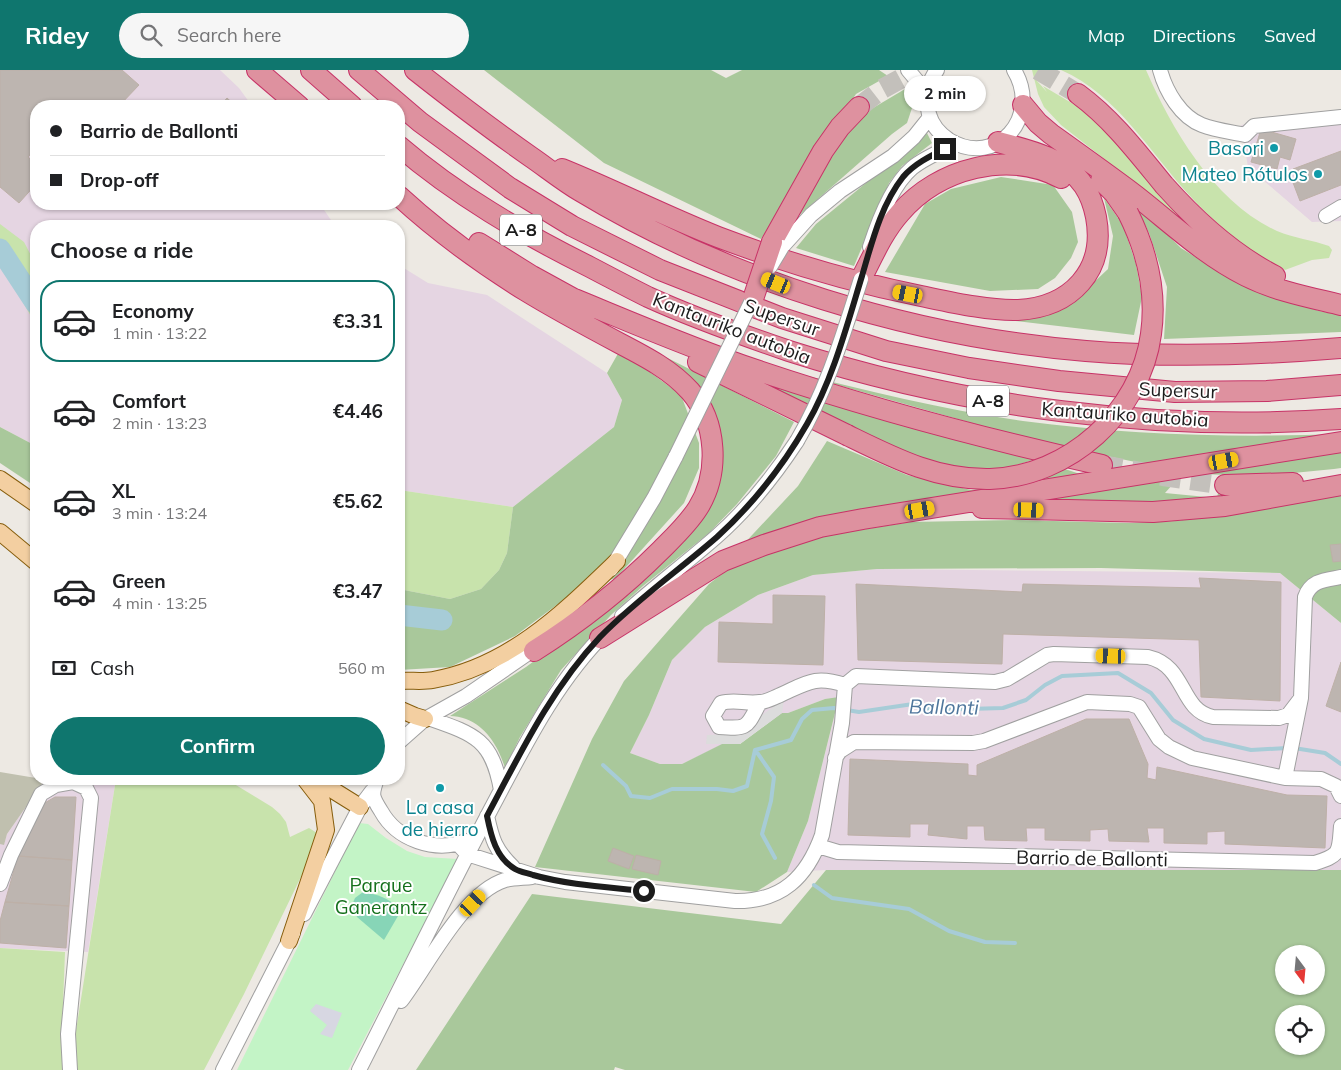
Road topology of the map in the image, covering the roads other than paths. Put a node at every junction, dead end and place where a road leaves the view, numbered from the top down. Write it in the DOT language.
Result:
graph roads {
  1 [pos="257,70"];
  2 [pos="311,70"];
  3 [pos="358,70"];
  4 [pos="415,70"];
  5 [pos="908,70"];
  6 [pos="936,70"];
  7 [pos="1014,70"];
  8 [pos="1160,70"];
  9 [pos="1078,94"];
  10 [pos="926,97"];
  11 [pos="292,100"];
  12 [pos="345,100"];
  13 [pos="394,100"];
  14 [pos="1023,105"];
  15 [pos="860,107"];
  16 [pos="405,109"];
  17 [pos="930,117"];
  18 [pos="1341,117"];
  19 [pos="998,142"];
  20 [pos="956,144"];
  21 [pos="1066,145"];
  22 [pos="405,150"];
  23 [pos="530,156"];
  24 [pos="405,192"];
  25 [pos="405,202"];
  26 [pos="1341,207"];
  27 [pos="1095,213"];
  28 [pos="1326,216"];
  29 [pos="777,245"];
  30 [pos="863,273"];
  31 [pos="754,296"];
  32 [pos="572,298"];
  33 [pos="1322,300"];
  34 [pos="1341,305"];
  35 [pos="1341,348"];
  36 [pos="1341,385"];
  37 [pos="1341,419"];
  38 [pos="1341,442"];
  39 [pos="1102,465"];
  40 [pos="1341,478"];
  41 [pos="0,479"];
  42 [pos="1225,485"];
  43 [pos="1341,485"];
  44 [pos="30,500"];
  45 [pos="920,510"];
  46 [pos="0,532"];
  47 [pos="30,557"];
  48 [pos="617,560"];
  49 [pos="1341,577"];
  50 [pos="600,638"];
  51 [pos="534,651"];
  52 [pos="405,681"];
  53 [pos="845,685"];
  54 [pos="1302,698"];
  55 [pos="760,702"];
  56 [pos="405,711"];
  57 [pos="427,718"];
  58 [pos="1270,719"];
  59 [pos="842,724"];
  60 [pos="405,737"];
  61 [pos="865,742"];
  62 [pos="1290,750"];
  63 [pos="835,758"];
  64 [pos="1285,778"];
  65 [pos="56,785"];
  66 [pos="80,785"];
  67 [pos="310,785"];
  68 [pos="325,785"];
  69 [pos="375,785"];
  70 [pos="501,790"];
  71 [pos="1341,796"];
  72 [pos="360,807"];
  73 [pos="487,816"];
  74 [pos="386,822"];
  75 [pos="1341,826"];
  76 [pos="818,846"];
  77 [pos="462,849"];
  78 [pos="515,869"];
  79 [pos="539,876"];
  80 [pos="0,884"];
  81 [pos="289,941"];
  82 [pos="377,1034"];
  83 [pos="70,1070"];
  84 [pos="222,1070"];
  85 [pos="358,1070"];
  1 -- 11 [label="highway"];
  2 -- 12 [label="highway"];
  3 -- 13 [label="highway, Supersur"];
  4 -- 23 [label="highway"];
  5 -- 10 [label="street"];
  6 -- 10 [label="street"];
  7 -- 14 [label="street"];
  8 -- 18 [label="street"];
  9 -- 33 [label="highway"];
  10 -- 17 [label="street"];
  14 -- 19 [label="street"];
  14 -- 21 [label="highway"];
  15 -- 29 [label="highway"];
  16 -- 36 [label="highway, Supersur"];
  17 -- 20 [label="street"];
  17 -- 29 [label="street"];
  19 -- 20 [label="street"];
  19 -- 27 [label="highway"];
  20 -- 30 [label="street"];
  21 -- 32 [label="highway, bridge"];
  21 -- 33 [label="highway"];
  22 -- 37 [label="highway, Kantauriko autobia / A-8"];
  23 -- 27 [label="highway"];
  23 -- 35 [label="highway"];
  24 -- 32 [label="highway"];
  25 -- 51 [label="highway"];
  26 -- 28 [label="street"];
  27 -- 30 [label="highway"];
  29 -- 31 [label="highway, bridge"];
  30 -- 50 [label="street, bridge"];
  31 -- 48 [label="street, bridge"];
  32 -- 39 [label="highway"];
  33 -- 34 [label="highway"];
  38 -- 45 [label="highway"];
  40 -- 42 [label="highway"];
  41 -- 44 [label="main road"];
  43 -- 45 [label="highway"];
  45 -- 50 [label="highway"];
  46 -- 47 [label="main road"];
  48 -- 51 [label="street"];
  48 -- 52 [label="main road"];
  49 -- 54 [label="street"];
  50 -- 70 [label="street"];
  51 -- 57 [label="street"];
  53 -- 55 [label="street"];
  53 -- 58 [label="street"];
  53 -- 59 [label="street"];
  54 -- 58 [label="street"];
  54 -- 62 [label="street"];
  56 -- 57 [label="main road"];
  57 -- 60 [label="street"];
  57 -- 70 [label="street"];
  58 -- 62 [label="street"];
  59 -- 61 [label="street"];
  59 -- 63 [label="street"];
  61 -- 63 [label="street"];
  61 -- 64 [label="street"];
  62 -- 64 [label="street"];
  63 -- 76 [label="street"];
  64 -- 71 [label="street"];
  65 -- 80 [label="street"];
  66 -- 83 [label="street"];
  67 -- 81 [label="main road"];
  68 -- 72 [label="main road"];
  69 -- 72 [label="street"];
  69 -- 74 [label="street"];
  70 -- 73 [label="street"];
  72 -- 74 [label="street"];
  72 -- 81 [label="street"];
  73 -- 77 [label="street"];
  73 -- 78 [label="street"];
  74 -- 77 [label="street"];
  75 -- 76 [label="street, Barrio de Ballonti"];
  76 -- 79 [label="street"];
  77 -- 78 [label="street"];
  77 -- 82 [label="street"];
  78 -- 79 [label="street"];
  79 -- 82 [label="street"];
  81 -- 84 [label="street"];
  82 -- 85 [label="street"];
}
